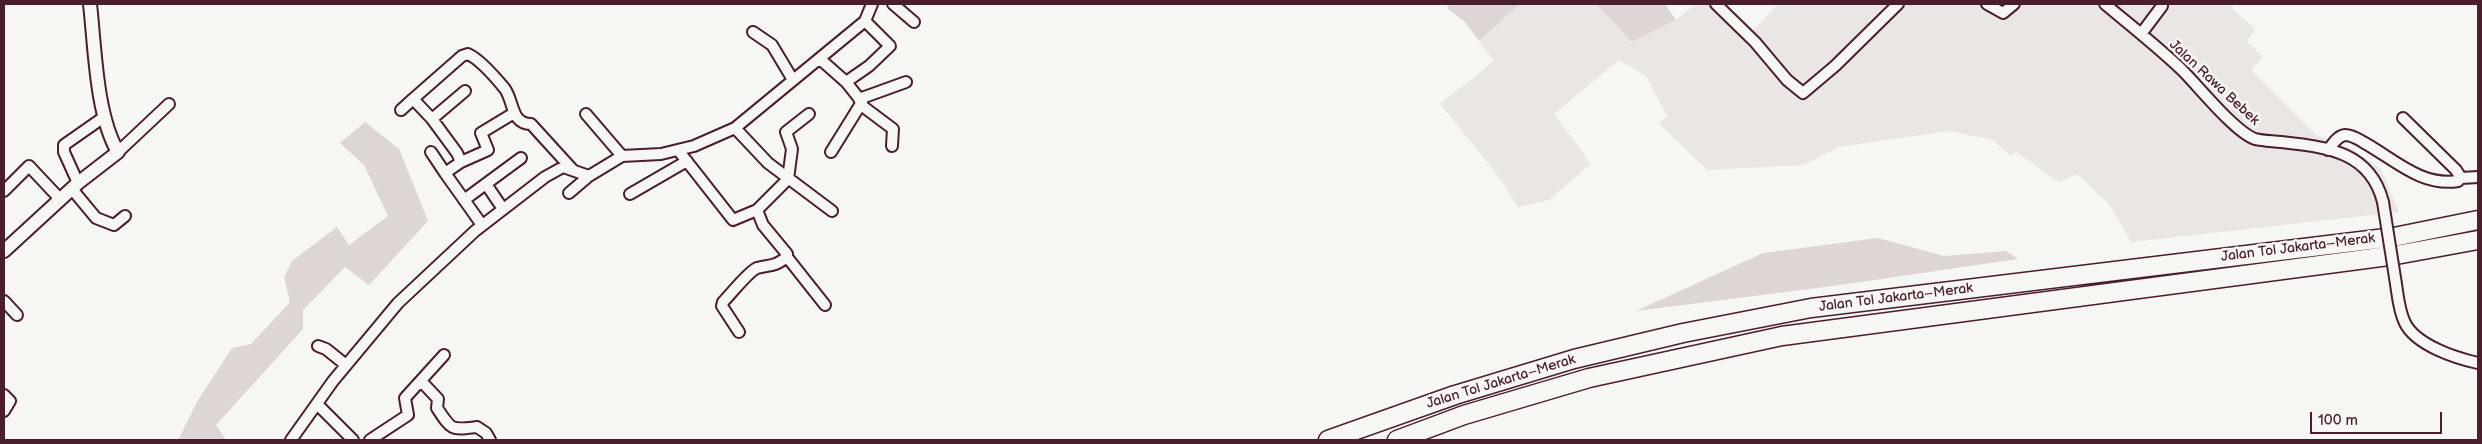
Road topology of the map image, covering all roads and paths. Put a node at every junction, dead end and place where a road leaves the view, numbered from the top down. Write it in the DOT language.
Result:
graph roads {
  1 [pos="90,4"];
  2 [pos="872,4"];
  3 [pos="893,4"];
  4 [pos="1716,4"];
  5 [pos="1898,4"];
  6 [pos="1987,4"];
  7 [pos="2014,4"];
  8 [pos="2105,4"];
  9 [pos="2162,6"];
  10 [pos="864,21"];
  11 [pos="914,22"];
  12 [pos="752,32"];
  13 [pos="2141,34"];
  14 [pos="820,59"];
  15 [pos="793,80"];
  16 [pos="846,82"];
  17 [pos="906,82"];
  18 [pos="465,91"];
  19 [pos="413,99"];
  20 [pos="860,102"];
  21 [pos="169,104"];
  22 [pos="401,110"];
  23 [pos="514,113"];
  24 [pos="586,114"];
  25 [pos="809,114"];
  26 [pos="104,117"];
  27 [pos="2403,118"];
  28 [pos="432,119"];
  29 [pos="735,128"];
  30 [pos="892,146"];
  31 [pos="678,150"];
  32 [pos="2328,150"];
  33 [pos="118,152"];
  34 [pos="431,152"];
  35 [pos="830,152"];
  36 [pos="622,156"];
  37 [pos="521,158"];
  38 [pos="687,161"];
  39 [pos="461,162"];
  40 [pos="572,169"];
  41 [pos="445,173"];
  42 [pos="589,176"];
  43 [pos="2478,177"];
  44 [pos="2461,178"];
  45 [pos="788,179"];
  46 [pos="486,184"];
  47 [pos="75,186"];
  48 [pos="4,191"];
  49 [pos="569,193"];
  50 [pos="630,194"];
  51 [pos="60,199"];
  52 [pos="464,200"];
  53 [pos="503,209"];
  54 [pos="757,210"];
  55 [pos="832,211"];
  56 [pos="125,216"];
  57 [pos="2478,220"];
  58 [pos="482,225"];
  59 [pos="2478,240"];
  60 [pos="4,251"];
  61 [pos="787,257"];
  62 [pos="4,301"];
  63 [pos="825,305"];
  64 [pos="17,314"];
  65 [pos="739,332"];
  66 [pos="318,346"];
  67 [pos="444,355"];
  68 [pos="2478,363"];
  69 [pos="346,366"];
  70 [pos="421,381"];
  71 [pos="4,395"];
  72 [pos="317,404"];
  73 [pos="4,411"];
  74 [pos="291,440"];
  75 [pos="353,440"];
  76 [pos="370,440"];
  77 [pos="490,440"];
  78 [pos="1328,440"];
  79 [pos="1397,440"];
  1 -- 26 [label="street"];
  2 -- 10 [label="street"];
  3 -- 11 [label="street"];
  4 -- 5 [label="street"];
  6 -- 7 [label="street"];
  8 -- 13 [label="street, Jalan Rawa Bebek"];
  9 -- 13 [label="street"];
  10 -- 14 [label="street"];
  10 -- 16 [label="street"];
  12 -- 15 [label="street"];
  13 -- 32 [label="street, Jalan Rawa Bebek"];
  14 -- 15 [label="street"];
  14 -- 16 [label="street"];
  15 -- 29 [label="street"];
  16 -- 20 [label="street"];
  17 -- 20 [label="street"];
  18 -- 28 [label="street"];
  19 -- 22 [label="street"];
  19 -- 23 [label="street"];
  19 -- 28 [label="street"];
  20 -- 30 [label="street"];
  20 -- 35 [label="street"];
  21 -- 33 [label="street"];
  23 -- 39 [label="street"];
  23 -- 40 [label="street"];
  24 -- 36 [label="street"];
  25 -- 45 [label="street"];
  26 -- 33 [label="street"];
  26 -- 47 [label="street"];
  27 -- 44 [label="street"];
  28 -- 39 [label="street"];
  29 -- 31 [label="street"];
  29 -- 45 [label="street"];
  31 -- 36 [label="street"];
  31 -- 38 [label="street"];
  32 -- 44 [label="street"];
  32 -- 68 [label="street, Jalan Rawa Bebek, bridge"];
  33 -- 47 [label="street"];
  34 -- 41 [label="street"];
  36 -- 42 [label="street"];
  37 -- 46 [label="street"];
  38 -- 50 [label="street"];
  38 -- 54 [label="street"];
  39 -- 41 [label="street"];
  40 -- 42 [label="street"];
  40 -- 53 [label="street"];
  41 -- 52 [label="street"];
  42 -- 49 [label="street"];
  43 -- 44 [label="street"];
  45 -- 54 [label="street"];
  45 -- 55 [label="street"];
  46 -- 52 [label="street"];
  46 -- 53 [label="street"];
  47 -- 51 [label="street"];
  47 -- 56 [label="street"];
  48 -- 51 [label="street"];
  51 -- 60 [label="street"];
  52 -- 58 [label="street"];
  53 -- 58 [label="street"];
  54 -- 61 [label="street"];
  57 -- 78 [label="highway, Jalan Tol Jakarta–Merak"];
  58 -- 69 [label="street"];
  59 -- 79 [label="highway, Jalan Tol Jakarta–Merak"];
  61 -- 63 [label="street"];
  61 -- 65 [label="street"];
  62 -- 64 [label="street"];
  66 -- 69 [label="street"];
  67 -- 70 [label="street"];
  69 -- 72 [label="street"];
  70 -- 76 [label="street"];
  70 -- 77 [label="street"];
  71 -- 73 [label="street"];
  72 -- 74 [label="street"];
  72 -- 75 [label="street"];
}
